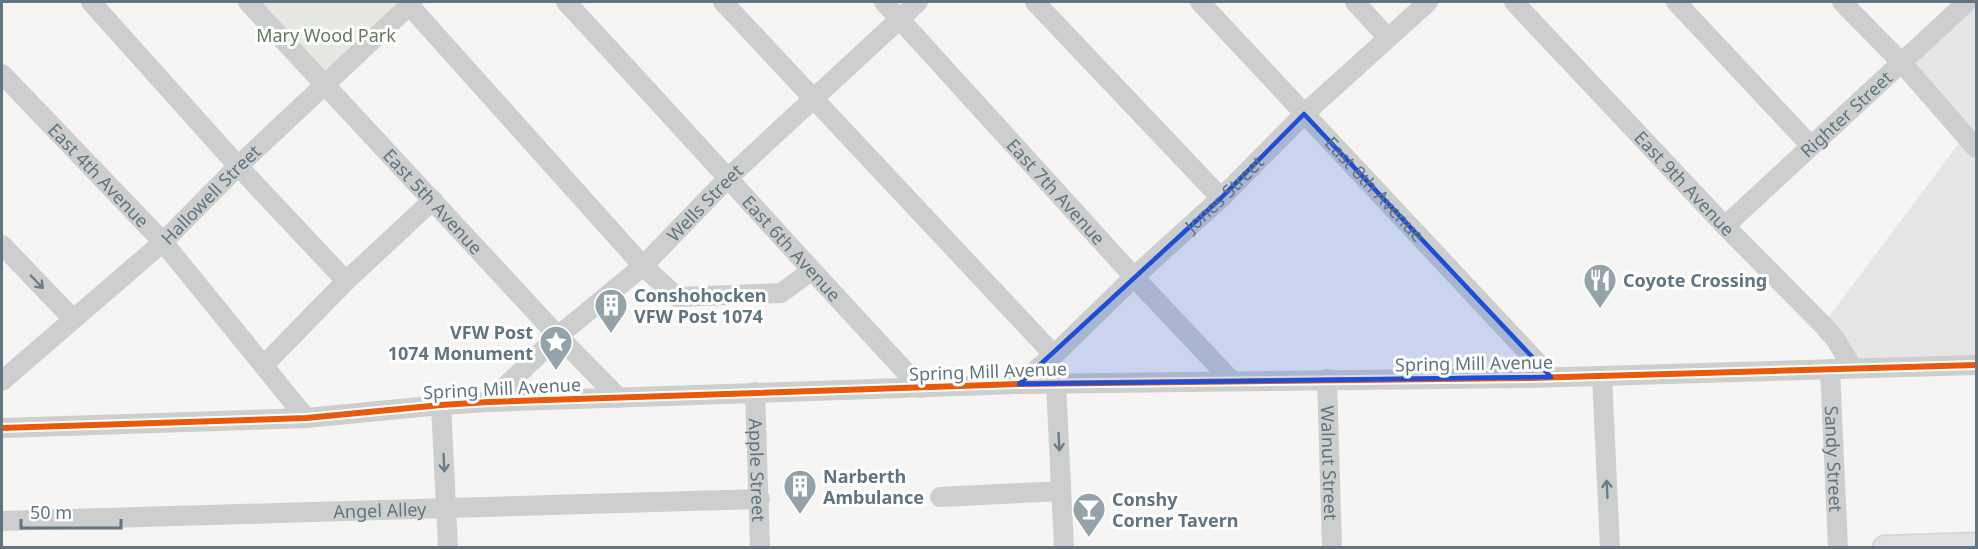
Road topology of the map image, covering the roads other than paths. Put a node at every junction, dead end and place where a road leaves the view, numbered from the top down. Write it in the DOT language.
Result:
graph roads {
  1 [pos="91,2"];
  2 [pos="248,2"];
  3 [pos="566,2"];
  4 [pos="723,2"];
  5 [pos="884,2"];
  6 [pos="918,2"];
  7 [pos="1035,2"];
  8 [pos="1200,2"];
  9 [pos="1355,2"];
  10 [pos="1428,2"];
  11 [pos="1514,2"];
  12 [pos="1676,2"];
  13 [pos="1842,2"];
  14 [pos="1967,2"];
  15 [pos="411,3"];
  16 [pos="901,19"];
  17 [pos="1388,38"];
  18 [pos="1901,62"];
  19 [pos="2,74"];
  20 [pos="325,83"];
  21 [pos="813,99"];
  22 [pos="1304,114"];
  23 [pos="1811,146"];
  24 [pos="1977,148"];
  25 [pos="238,166"];
  26 [pos="729,177"];
  27 [pos="1221,198"];
  28 [pos="433,200"];
  29 [pos="1725,226"];
  30 [pos="163,242"];
  31 [pos="2,245"];
  32 [pos="643,266"];
  33 [pos="811,271"];
  34 [pos="1134,277"];
  35 [pos="346,281"];
  36 [pos="73,319"];
  37 [pos="558,336"];
  38 [pos="1054,354"];
  39 [pos="1977,364"];
  40 [pos="264,365"];
  41 [pos="1852,367"];
  42 [pos="1830,369"];
  43 [pos="1602,376"];
  44 [pos="1551,378"];
  45 [pos="1327,379"];
  46 [pos="1231,380"];
  47 [pos="2,381"];
  48 [pos="1019,384"];
  49 [pos="1056,384"];
  50 [pos="921,388"];
  51 [pos="755,392"];
  52 [pos="620,398"];
  53 [pos="489,402"];
  54 [pos="441,405"];
  55 [pos="306,418"];
  56 [pos="2,428"];
  57 [pos="1061,491"];
  58 [pos="940,497"];
  59 [pos="760,499"];
  60 [pos="446,509"];
  61 [pos="2,521"];
  62 [pos="1977,544"];
  63 [pos="448,548"];
  64 [pos="760,548"];
  65 [pos="1064,548"];
  66 [pos="1332,548"];
  67 [pos="1610,548"];
  68 [pos="1838,548"];
  69 [pos="1885,548"];
  1 -- 25 [label="street"];
  2 -- 20 [label="street, East 5th Avenue"];
  3 -- 26 [label="street, East 6th Avenue"];
  4 -- 21 [label="street"];
  5 -- 16 [label="street, East 7th Avenue"];
  6 -- 16 [label="street, Wells Street"];
  7 -- 27 [label="street"];
  8 -- 22 [label="street, East 8th Avenue"];
  9 -- 17 [label="street"];
  10 -- 17 [label="street, Jones Street"];
  11 -- 29 [label="street, East 9th Avenue"];
  12 -- 23 [label="street"];
  13 -- 18 [label="street"];
  14 -- 18 [label="street, Righter Street"];
  15 -- 20 [label="street, Hallowell Street"];
  15 -- 32 [label="street"];
  16 -- 21 [label="street, Wells Street"];
  16 -- 34 [label="street, East 7th Avenue"];
  17 -- 22 [label="street, Jones Street"];
  18 -- 23 [label="street, Righter Street"];
  18 -- 24 [label="street"];
  19 -- 30 [label="street, East 4th Avenue"];
  20 -- 25 [label="street, Hallowell Street"];
  20 -- 28 [label="street, East 5th Avenue"];
  21 -- 26 [label="street, Wells Street"];
  21 -- 38 [label="street"];
  22 -- 27 [label="street, Jones Street"];
  22 -- 44 [label="street, East 8th Avenue"];
  23 -- 29 [label="street, Righter Street"];
  25 -- 30 [label="street, Hallowell Street"];
  25 -- 35 [label="street"];
  26 -- 32 [label="street, Wells Street"];
  26 -- 33 [label="street, East 6th Avenue"];
  27 -- 34 [label="street, Jones Street"];
  28 -- 35 [label="street"];
  28 -- 37 [label="street, East 5th Avenue"];
  29 -- 41 [label="street, East 9th Avenue"];
  30 -- 36 [label="street, Hallowell Street"];
  30 -- 40 [label="street, East 4th Avenue"];
  31 -- 36 [label="street, one-way"];
  32 -- 33 [label="street"];
  32 -- 37 [label="street, Wells Street"];
  33 -- 50 [label="street, East 6th Avenue"];
  34 -- 38 [label="street, Jones Street"];
  34 -- 46 [label="street, East 7th Avenue"];
  35 -- 40 [label="street"];
  36 -- 47 [label="street, Hallowell Street"];
  37 -- 52 [label="street, East 5th Avenue"];
  37 -- 53 [label="street, Wells Street"];
  38 -- 48 [label="street, Jones Street"];
  39 -- 41 [label="street, Spring Mill Avenue"];
  40 -- 55 [label="street, East 4th Avenue"];
  41 -- 42 [label="street, Spring Mill Avenue"];
  42 -- 43 [label="street, Spring Mill Avenue"];
  42 -- 68 [label="street, Sandy Street"];
  43 -- 44 [label="street, Spring Mill Avenue"];
  67 -- 43 [label="street, one-way"];
  44 -- 45 [label="street, Spring Mill Avenue"];
  45 -- 46 [label="street, Spring Mill Avenue"];
  45 -- 66 [label="street, Walnut Street"];
  46 -- 49 [label="street, Spring Mill Avenue"];
  48 -- 49 [label="street, Spring Mill Avenue"];
  48 -- 50 [label="street, Spring Mill Avenue"];
  49 -- 57 [label="street, one-way"];
  50 -- 51 [label="street, Spring Mill Avenue"];
  51 -- 52 [label="street, Spring Mill Avenue"];
  51 -- 59 [label="street, Apple Street"];
  52 -- 53 [label="street, Spring Mill Avenue"];
  53 -- 54 [label="street, Spring Mill Avenue"];
  54 -- 55 [label="street, Spring Mill Avenue"];
  54 -- 60 [label="street, one-way"];
  55 -- 56 [label="street, Spring Mill Avenue"];
  57 -- 58 [label="street"];
  57 -- 65 [label="street"];
  59 -- 60 [label="street, Angel Alley"];
  59 -- 64 [label="street, Apple Street"];
  60 -- 61 [label="street, Angel Alley"];
  60 -- 63 [label="street"];
  62 -- 69 [label="main road"];
}
